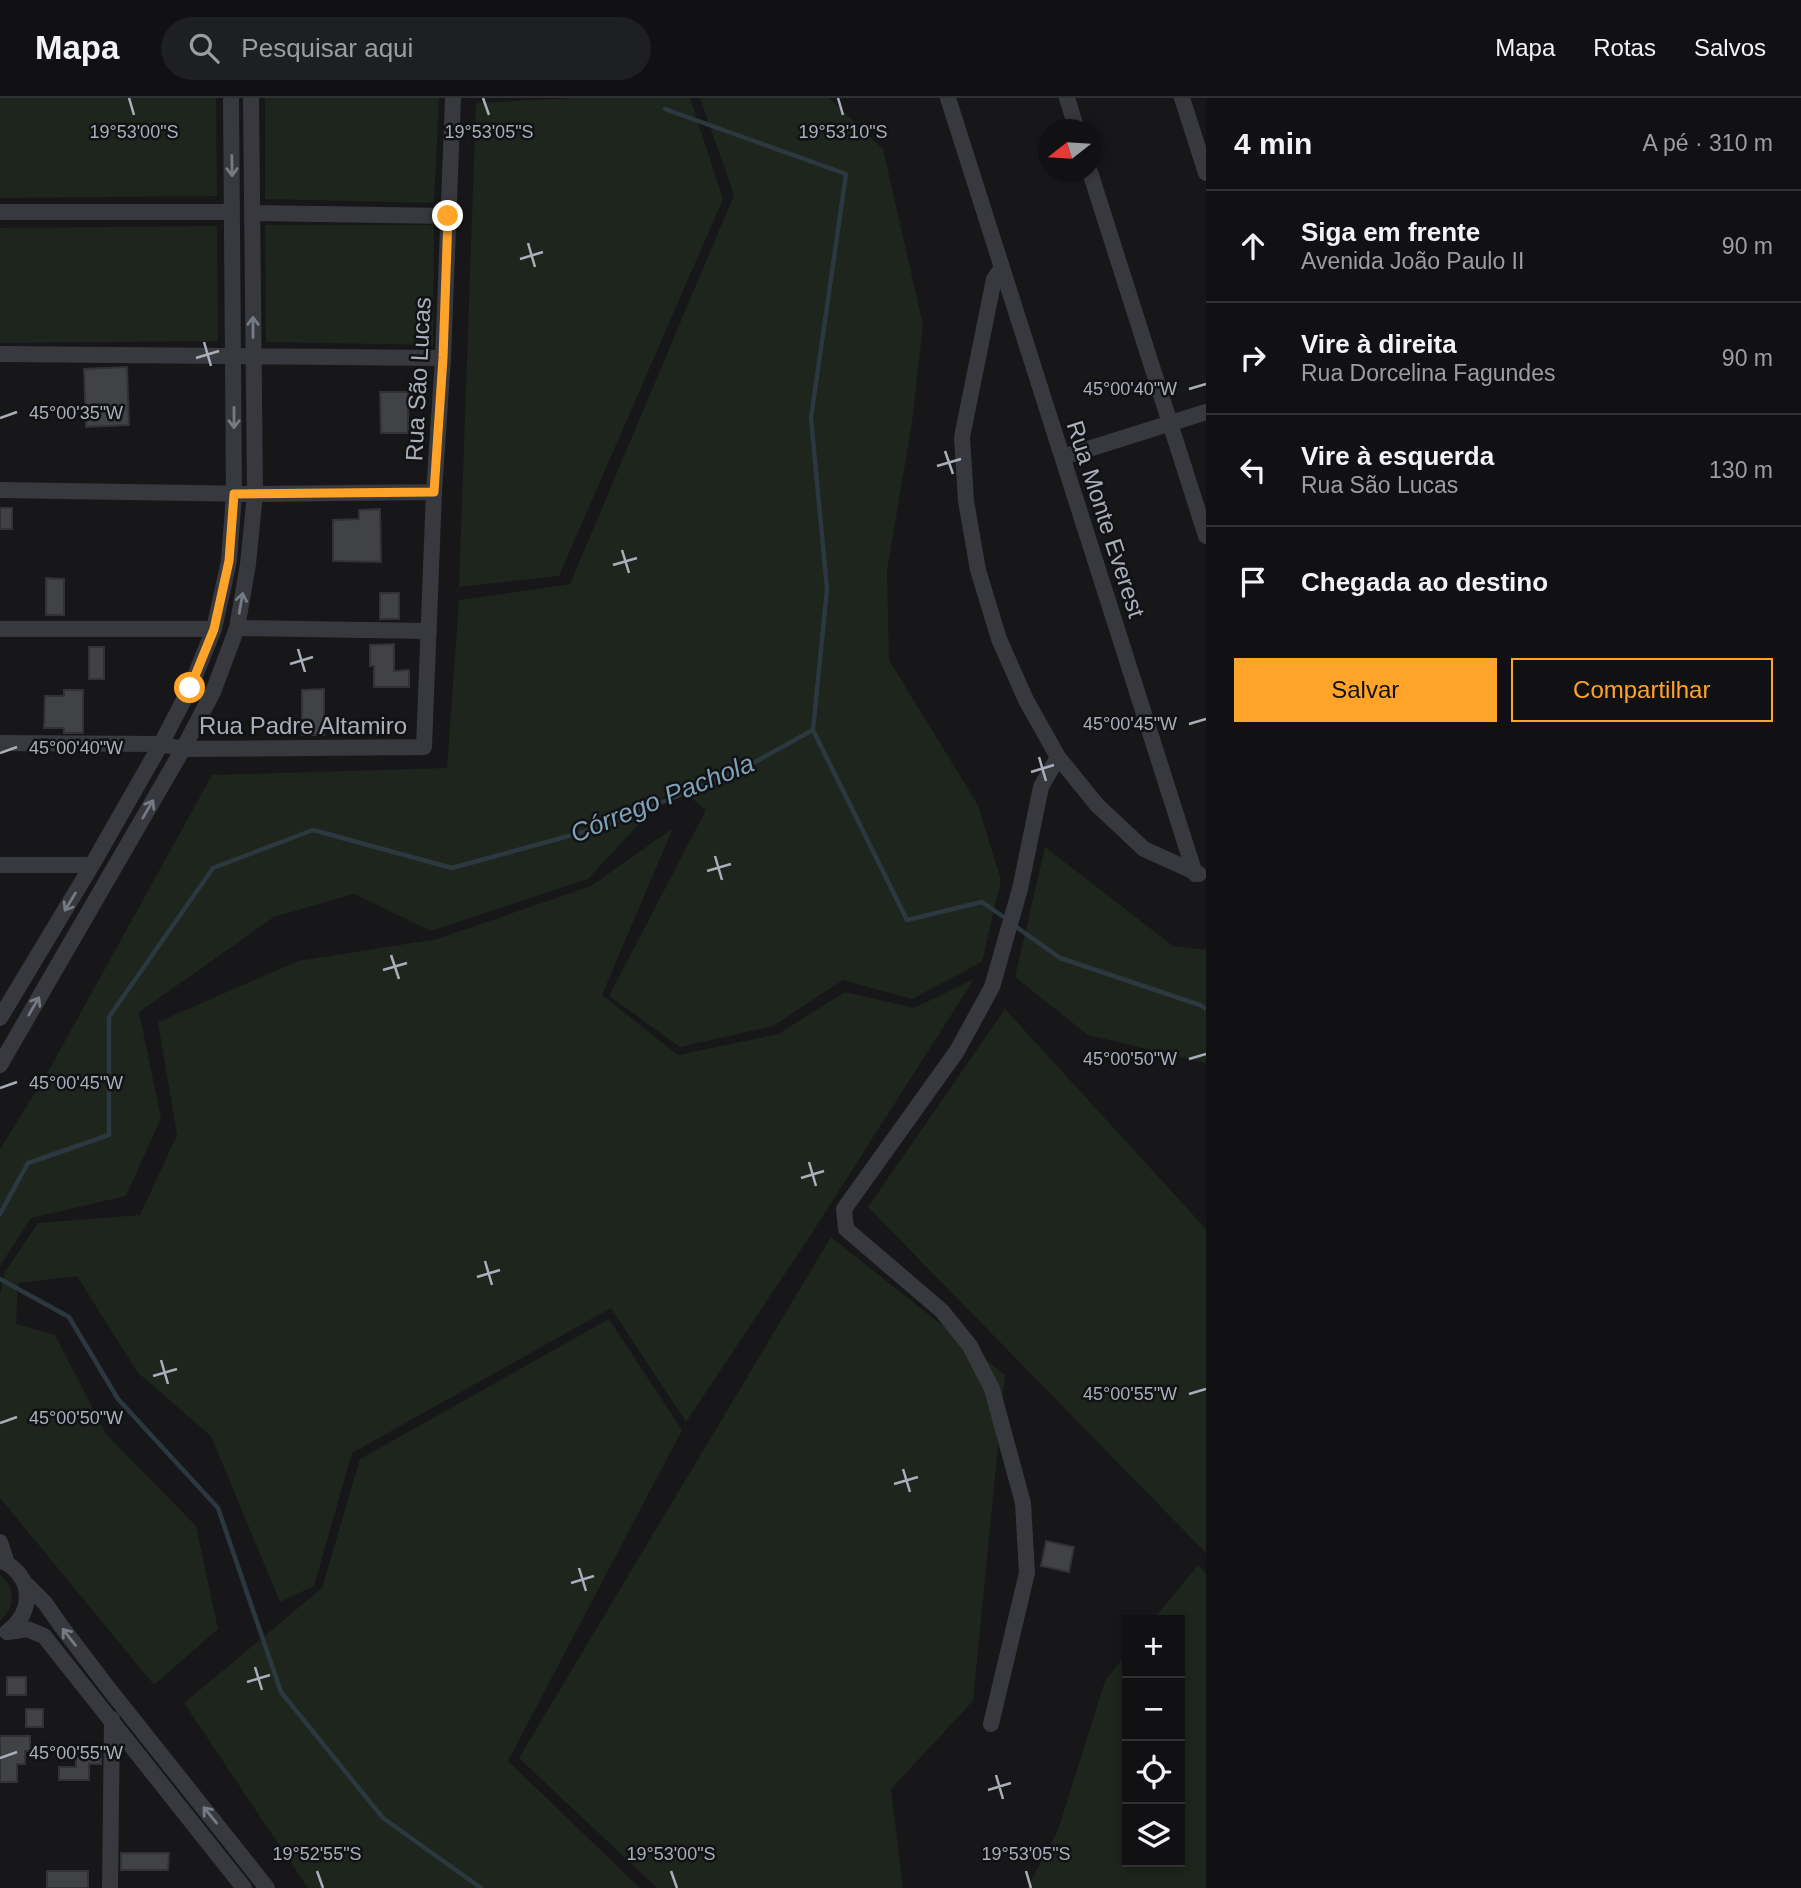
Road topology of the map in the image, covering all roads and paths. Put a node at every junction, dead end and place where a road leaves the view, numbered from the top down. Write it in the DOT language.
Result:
graph roads {
  1 [pos="231,98"];
  2 [pos="251,98"];
  3 [pos="453,98"];
  4 [pos="948,98"];
  5 [pos="1067,98"];
  6 [pos="1182,98"];
  7 [pos="1074,119"];
  8 [pos="1206,173"];
  9 [pos="1093,182"];
  10 [pos="0,212"];
  11 [pos="232,212"];
  12 [pos="253,212"];
  13 [pos="448,216"];
  14 [pos="1002,268"];
  15 [pos="0,354"];
  16 [pos="253,356"];
  17 [pos="233,357"];
  18 [pos="443,358"];
  19 [pos="1206,412"];
  20 [pos="1170,423"];
  21 [pos="1063,457"];
  22 [pos="0,490"];
  23 [pos="434,492"];
  24 [pos="234,494"];
  25 [pos="254,494"];
  26 [pos="1206,536"];
  27 [pos="237,628"];
  28 [pos="0,629"];
  29 [pos="214,629"];
  30 [pos="429,631"];
  31 [pos="0,743"];
  32 [pos="161,744"];
  33 [pos="424,747"];
  34 [pos="183,749"];
  35 [pos="1058,757"];
  36 [pos="0,865"];
  37 [pos="92,865"];
  38 [pos="1201,875"];
  39 [pos="2,1011"];
  40 [pos="0,1065"];
  41 [pos="0,1542"];
  42 [pos="4,1561"];
  43 [pos="27,1585"];
  44 [pos="4,1633"];
  45 [pos="109,1689"];
  46 [pos="112,1721"];
  47 [pos="991,1724"];
  48 [pos="231,1842"];
  49 [pos="228,1868"];
  50 [pos="110,1888"];
  51 [pos="229,1888"];
  52 [pos="244,1888"];
  53 [pos="267,1888"];
  1 -- 11 [label="street, one-way"];
  2 -- 12 [label="street"];
  3 -- 13 [label="street, Rua São Lucas"];
  4 -- 14 [label="street, Rua Monte Everest"];
  5 -- 7 [label="street"];
  6 -- 8 [label="street"];
  9 -- 20 [label="street"];
  10 -- 11 [label="street"];
  11 -- 17 [label="street"];
  12 -- 13 [label="street"];
  16 -- 12 [label="street, one-way"];
  13 -- 18 [label="street, Rua São Lucas"];
  14 -- 21 [label="street, Rua Monte Everest"];
  14 -- 35 [label="street"];
  15 -- 17 [label="street"];
  16 -- 17 [label="street"];
  16 -- 18 [label="street"];
  16 -- 25 [label="street"];
  17 -- 24 [label="street, one-way"];
  18 -- 23 [label="street, Rua São Lucas"];
  19 -- 20 [label="street"];
  20 -- 21 [label="street"];
  20 -- 26 [label="street"];
  21 -- 38 [label="street, Rua Monte Everest"];
  22 -- 24 [label="street"];
  23 -- 25 [label="street"];
  23 -- 30 [label="street, Rua São Lucas"];
  24 -- 25 [label="street"];
  24 -- 29 [label="street"];
  27 -- 25 [label="street, one-way"];
  27 -- 30 [label="street"];
  27 -- 34 [label="street"];
  28 -- 29 [label="street"];
  29 -- 32 [label="street"];
  30 -- 33 [label="street, Rua São Lucas"];
  31 -- 32 [label="street"];
  32 -- 34 [label="street, Rua Padre Altamiro"];
  32 -- 37 [label="street"];
  33 -- 34 [label="street, Rua Padre Altamiro"];
  40 -- 34 [label="street, one-way"];
  35 -- 38 [label="street"];
  35 -- 47 [label="street"];
  36 -- 37 [label="street"];
  37 -- 39 [label="street, one-way"];
  41 -- 42 [label="street"];
  42 -- 43 [label="street"];
  43 -- 44 [label="street"];
  45 -- 43 [label="street, one-way"];
  44 -- 46 [label="street"];
  45 -- 46 [label="street"];
  48 -- 45 [label="street, one-way"];
  46 -- 49 [label="street"];
  46 -- 50 [label="street"];
  48 -- 49 [label="street"];
  48 -- 53 [label="street"];
  49 -- 51 [label="street"];
  49 -- 52 [label="street"];
}
